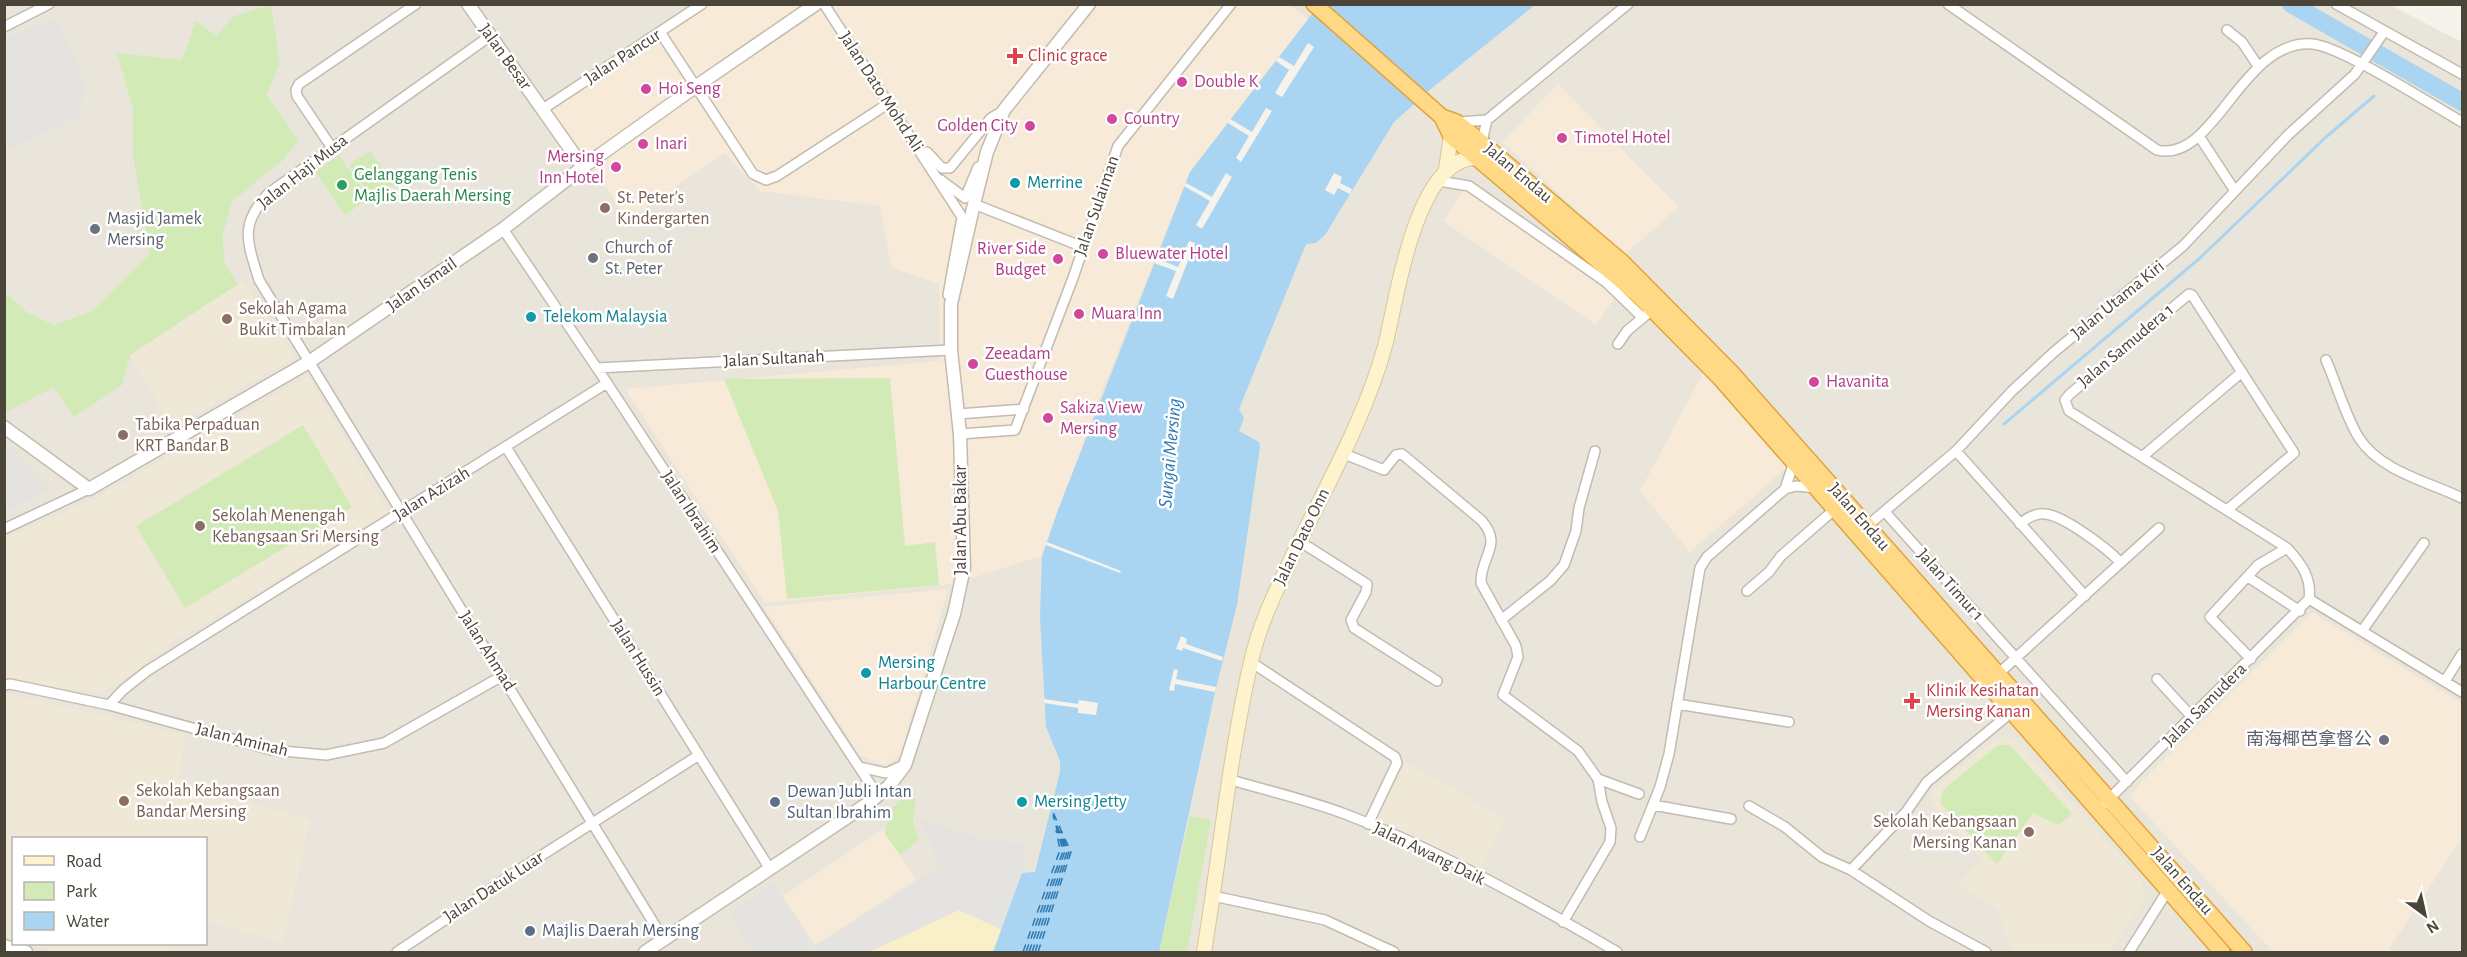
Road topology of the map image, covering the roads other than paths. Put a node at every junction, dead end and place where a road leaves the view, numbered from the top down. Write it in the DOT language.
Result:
graph roads {
  1 [pos="49,4"];
  2 [pos="416,4"];
  3 [pos="468,4"];
  4 [pos="702,4"];
  5 [pos="816,4"];
  6 [pos="824,4"];
  7 [pos="1089,4"];
  8 [pos="1314,4"];
  9 [pos="1628,4"];
  10 [pos="1948,4"];
  11 [pos="2336,4"];
  12 [pos="1227,6"];
  13 [pos="4,27"];
  14 [pos="2227,30"];
  15 [pos="660,32"];
  16 [pos="2383,34"];
  17 [pos="490,36"];
  18 [pos="2363,64"];
  19 [pos="2258,66"];
  20 [pos="2463,74"];
  21 [pos="695,87"];
  22 [pos="889,103"];
  23 [pos="543,109"];
  24 [pos="1004,110"];
  25 [pos="1487,120"];
  26 [pos="2463,122"];
  27 [pos="1450,125"];
  28 [pos="2199,136"];
  29 [pos="914,143"];
  30 [pos="332,148"];
  31 [pos="987,152"];
  32 [pos="1481,152"];
  33 [pos="583,167"];
  34 [pos="1443,175"];
  35 [pos="938,178"];
  36 [pos="2235,191"];
  37 [pos="974,204"];
  38 [pos="503,229"];
  39 [pos="1083,248"];
  40 [pos="1610,277"];
  41 [pos="951,304"];
  42 [pos="1648,314"];
  43 [pos="1618,344"];
  44 [pos="951,350"];
  45 [pos="2326,360"];
  46 [pos="309,362"];
  47 [pos="597,368"];
  48 [pos="2241,372"];
  49 [pos="607,383"];
  50 [pos="1024,409"];
  51 [pos="958,414"];
  52 [pos="4,427"];
  53 [pos="960,434"];
  54 [pos="506,447"];
  55 [pos="1596,451"];
  56 [pos="1956,451"];
  57 [pos="1342,453"];
  58 [pos="1793,455"];
  59 [pos="2142,457"];
  60 [pos="1816,488"];
  61 [pos="89,489"];
  62 [pos="1785,489"];
  63 [pos="2463,498"];
  64 [pos="1836,509"];
  65 [pos="2227,510"];
  66 [pos="1885,512"];
  67 [pos="402,513"];
  68 [pos="2020,524"];
  69 [pos="1867,526"];
  70 [pos="2159,528"];
  71 [pos="4,529"];
  72 [pos="1299,542"];
  73 [pos="2424,543"];
  74 [pos="2287,548"];
  75 [pos="2120,562"];
  76 [pos="2248,577"];
  77 [pos="1747,591"];
  78 [pos="2085,596"];
  79 [pos="2309,599"];
  80 [pos="2300,610"];
  81 [pos="1501,620"];
  82 [pos="2362,631"];
  83 [pos="2463,654"];
  84 [pos="2015,658"];
  85 [pos="2251,659"];
  86 [pos="1251,662"];
  87 [pos="1998,674"];
  88 [pos="502,676"];
  89 [pos="2157,679"];
  90 [pos="1437,681"];
  91 [pos="2445,681"];
  92 [pos="4,686"];
  93 [pos="2463,692"];
  94 [pos="1677,704"];
  95 [pos="109,705"];
  96 [pos="2013,711"];
  97 [pos="2192,717"];
  98 [pos="1789,722"];
  99 [pos="699,755"];
  100 [pos="905,765"];
  101 [pos="858,767"];
  102 [pos="1598,779"];
  103 [pos="1231,780"];
  104 [pos="2127,782"];
  105 [pos="1639,794"];
  106 [pos="878,796"];
  107 [pos="2105,804"];
  108 [pos="1653,805"];
  109 [pos="1749,806"];
  110 [pos="1731,819"];
  111 [pos="593,824"];
  112 [pos="1368,824"];
  113 [pos="1640,837"];
  114 [pos="770,869"];
  115 [pos="1851,870"];
  116 [pos="2168,890"];
  117 [pos="1213,896"];
  118 [pos="1563,922"];
  119 [pos="664,940"];
  120 [pos="4,946"];
  121 [pos="1602,949"];
  122 [pos="26,952"];
  123 [pos="397,952"];
  124 [pos="645,952"];
  125 [pos="1204,952"];
  126 [pos="1394,952"];
  127 [pos="1617,952"];
  128 [pos="1986,952"];
  129 [pos="2128,952"];
  130 [pos="2222,952"];
  131 [pos="2244,952"];
  1 -- 13 [label="street"];
  2 -- 30 [label="street"];
  3 -- 17 [label="street, Jalan Besar"];
  4 -- 15 [label="street, Jalan Pancur"];
  5 -- 21 [label="street, Jalan Ismail"];
  6 -- 22 [label="street, Jalan Dato Mohd Ali"];
  7 -- 24 [label="street, Jalan Abu Bakar"];
  8 -- 27 [label="highway, Jalan Endau"];
  9 -- 25 [label="street"];
  10 -- 28 [label="street"];
  11 -- 16 [label="street"];
  12 -- 39 [label="street, Jalan Sulaiman"];
  14 -- 19 [label="street"];
  15 -- 21 [label="street"];
  15 -- 23 [label="street, Jalan Pancur"];
  16 -- 18 [label="street, Jalan Utama Kiri"];
  16 -- 20 [label="street"];
  17 -- 23 [label="street, Jalan Besar"];
  17 -- 30 [label="street, Jalan Haji Musa"];
  18 -- 19 [label="street"];
  18 -- 26 [label="street"];
  18 -- 36 [label="street, Jalan Utama Kiri"];
  19 -- 28 [label="street"];
  21 -- 22 [label="street"];
  21 -- 33 [label="street, Jalan Ismail"];
  22 -- 29 [label="street, Jalan Dato Mohd Ali"];
  23 -- 33 [label="street, Jalan Besar"];
  24 -- 29 [label="street"];
  24 -- 31 [label="street, Jalan Abu Bakar"];
  25 -- 27 [label="street"];
  25 -- 32 [label="street"];
  27 -- 32 [label="highway, Jalan Endau"];
  27 -- 34 [label="main road, Jalan Dato Onn"];
  28 -- 36 [label="street"];
  29 -- 35 [label="street, Jalan Dato Mohd Ali"];
  30 -- 46 [label="street, Jalan Haji Musa"];
  31 -- 35 [label="street"];
  31 -- 37 [label="street, Jalan Abu Bakar"];
  32 -- 34 [label="main road"];
  32 -- 40 [label="highway, Jalan Endau"];
  32 -- 58 [label="highway, Jalan Endau"];
  33 -- 38 [label="street, Jalan Ismail"];
  34 -- 40 [label="street"];
  34 -- 57 [label="main road, Jalan Dato Onn"];
  35 -- 41 [label="street, Jalan Dato Mohd Ali"];
  36 -- 56 [label="street, Jalan Utama Kiri"];
  37 -- 39 [label="street"];
  37 -- 41 [label="street, Jalan Abu Bakar"];
  38 -- 46 [label="street, Jalan Ismail"];
  38 -- 47 [label="street, Jalan Ibrahim"];
  39 -- 50 [label="street, Jalan Sulaiman"];
  40 -- 42 [label="highway, Jalan Endau"];
  41 -- 44 [label="street, Jalan Abu Bakar"];
  42 -- 43 [label="street"];
  42 -- 58 [label="highway, Jalan Endau"];
  44 -- 47 [label="street, Jalan Sultanah"];
  44 -- 51 [label="street, Jalan Abu Bakar"];
  45 -- 63 [label="street"];
  46 -- 61 [label="street, Jalan Ismail"];
  46 -- 67 [label="street, Jalan Ahmad"];
  47 -- 49 [label="street, Jalan Ibrahim"];
  48 -- 59 [label="street"];
  48 -- 59 [label="street, Jalan Samudera 1"];
  48 -- 65 [label="street"];
  49 -- 54 [label="street, Jalan Azizah"];
  49 -- 101 [label="street, Jalan Ibrahim"];
  50 -- 51 [label="street"];
  50 -- 53 [label="street, Jalan Sulaiman"];
  51 -- 53 [label="street, Jalan Abu Bakar"];
  52 -- 61 [label="street"];
  53 -- 100 [label="street, Jalan Abu Bakar"];
  54 -- 67 [label="street, Jalan Azizah"];
  54 -- 99 [label="street, Jalan Hussin"];
  55 -- 81 [label="street"];
  56 -- 66 [label="street, Jalan Utama Kiri"];
  56 -- 68 [label="street"];
  57 -- 72 [label="main road, Jalan Dato Onn"];
  57 -- 81 [label="street"];
  58 -- 60 [label="highway, Jalan Endau"];
  58 -- 62 [label="street"];
  58 -- 69 [label="highway, Jalan Endau"];
  59 -- 65 [label="street"];
  60 -- 62 [label="street"];
  60 -- 64 [label="highway, Jalan Endau"];
  61 -- 71 [label="street, Jalan Ismail"];
  62 -- 94 [label="street"];
  64 -- 77 [label="street"];
  64 -- 96 [label="highway, Jalan Endau"];
  65 -- 74 [label="street"];
  66 -- 69 [label="street, Jalan Utama Kiri"];
  66 -- 84 [label="street, Jalan Timur 1"];
  67 -- 88 [label="street, Jalan Ahmad"];
  67 -- 95 [label="street, Jalan Azizah"];
  68 -- 75 [label="street"];
  68 -- 78 [label="street"];
  69 -- 87 [label="highway, Jalan Endau"];
  70 -- 75 [label="street"];
  72 -- 86 [label="main road, Jalan Dato Onn"];
  72 -- 90 [label="street"];
  73 -- 82 [label="street"];
  74 -- 76 [label="street"];
  74 -- 79 [label="street"];
  75 -- 78 [label="street"];
  76 -- 80 [label="street"];
  76 -- 85 [label="street"];
  78 -- 84 [label="street"];
  79 -- 80 [label="street, Jalan Samudera"];
  79 -- 82 [label="street"];
  80 -- 85 [label="street, Jalan Samudera"];
  81 -- 102 [label="street"];
  82 -- 91 [label="street"];
  83 -- 91 [label="street"];
  84 -- 87 [label="street"];
  84 -- 104 [label="street, Jalan Timur 1"];
  85 -- 97 [label="street, Jalan Samudera"];
  86 -- 103 [label="main road, Jalan Dato Onn"];
  86 -- 112 [label="street"];
  87 -- 107 [label="highway, Jalan Endau"];
  88 -- 95 [label="street, Jalan Aminah"];
  88 -- 111 [label="street, Jalan Ahmad"];
  89 -- 97 [label="street"];
  91 -- 93 [label="street"];
  92 -- 95 [label="street, Jalan Aminah"];
  94 -- 98 [label="street"];
  94 -- 108 [label="street"];
  96 -- 107 [label="highway, Jalan Endau"];
  96 -- 115 [label="street"];
  97 -- 104 [label="street, Jalan Samudera"];
  99 -- 111 [label="street, Jalan Datuk Luar"];
  99 -- 114 [label="street, Jalan Hussin"];
  100 -- 101 [label="street"];
  100 -- 106 [label="street, Jalan Abu Bakar"];
  101 -- 106 [label="street, Jalan Ibrahim"];
  102 -- 105 [label="street"];
  102 -- 118 [label="street"];
  103 -- 112 [label="street, Jalan Awang Daik"];
  103 -- 117 [label="main road, Jalan Dato Onn"];
  104 -- 107 [label="street, Jalan Samudera"];
  106 -- 114 [label="street, Jalan Abu Bakar"];
  107 -- 116 [label="highway, Jalan Endau"];
  107 -- 131 [label="highway, Jalan Endau"];
  108 -- 110 [label="street"];
  108 -- 113 [label="street"];
  109 -- 115 [label="street"];
  111 -- 119 [label="street, Jalan Ahmad"];
  111 -- 123 [label="street, Jalan Datuk Luar"];
  112 -- 118 [label="street, Jalan Awang Daik"];
  114 -- 119 [label="street, Jalan Abu Bakar"];
  115 -- 128 [label="street"];
  116 -- 129 [label="street"];
  116 -- 130 [label="highway, Jalan Endau"];
  117 -- 125 [label="main road, Jalan Dato Onn"];
  117 -- 126 [label="street"];
  118 -- 121 [label="street, Jalan Awang Daik"];
  119 -- 124 [label="street, Jalan Abu Bakar"];
  120 -- 122 [label="street"];
  121 -- 127 [label="street, Jalan Awang Daik"];
}
